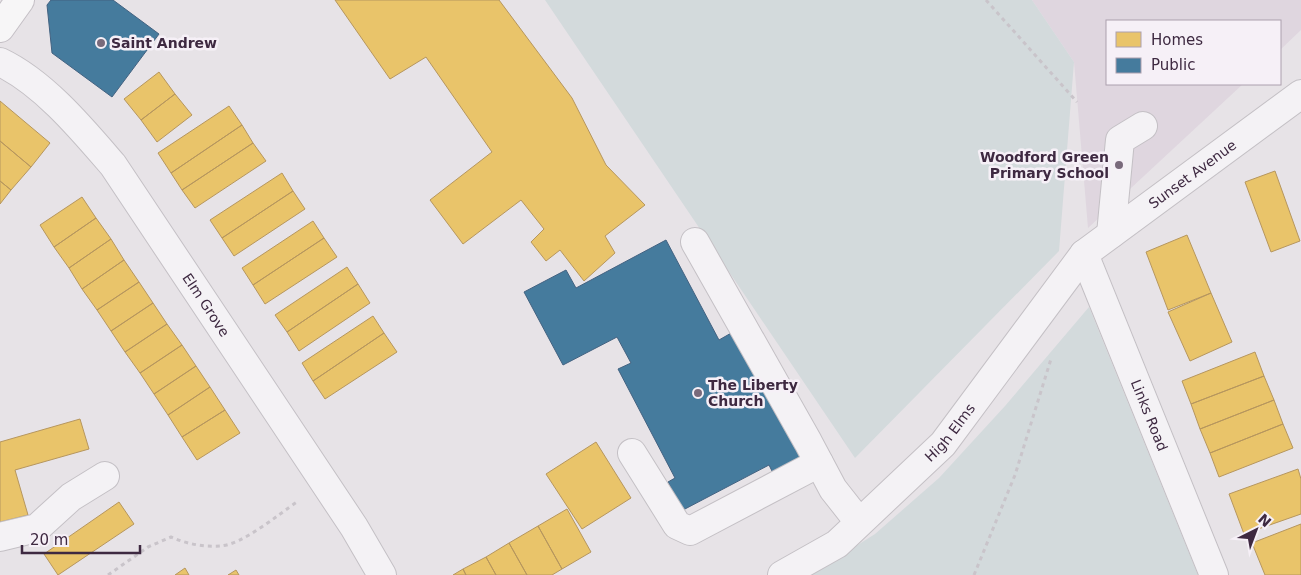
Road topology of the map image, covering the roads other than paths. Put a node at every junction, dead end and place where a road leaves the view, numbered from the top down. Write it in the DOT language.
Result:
graph roads {
  1 [pos="20,0"];
  2 [pos="0,28"];
  3 [pos="0,62"];
  4 [pos="1301,94"];
  5 [pos="1143,126"];
  6 [pos="1112,234"];
  7 [pos="695,242"];
  8 [pos="1084,254"];
  9 [pos="632,453"];
  10 [pos="820,464"];
  11 [pos="106,476"];
  12 [pos="859,522"];
  13 [pos="0,537"];
  14 [pos="382,575"];
  15 [pos="782,575"];
  16 [pos="1214,575"];
  1 -- 2 [label="main road"];
  3 -- 14 [label="street, Elm Grove"];
  4 -- 6 [label="street, Sunset Avenue"];
  5 -- 6 [label="street"];
  6 -- 8 [label="street, Sunset Avenue"];
  7 -- 10 [label="street"];
  8 -- 12 [label="street, High Elms"];
  8 -- 16 [label="street, Links Road"];
  9 -- 10 [label="street"];
  10 -- 12 [label="street"];
  11 -- 13 [label="street"];
  12 -- 15 [label="street, High Elms"];
}
